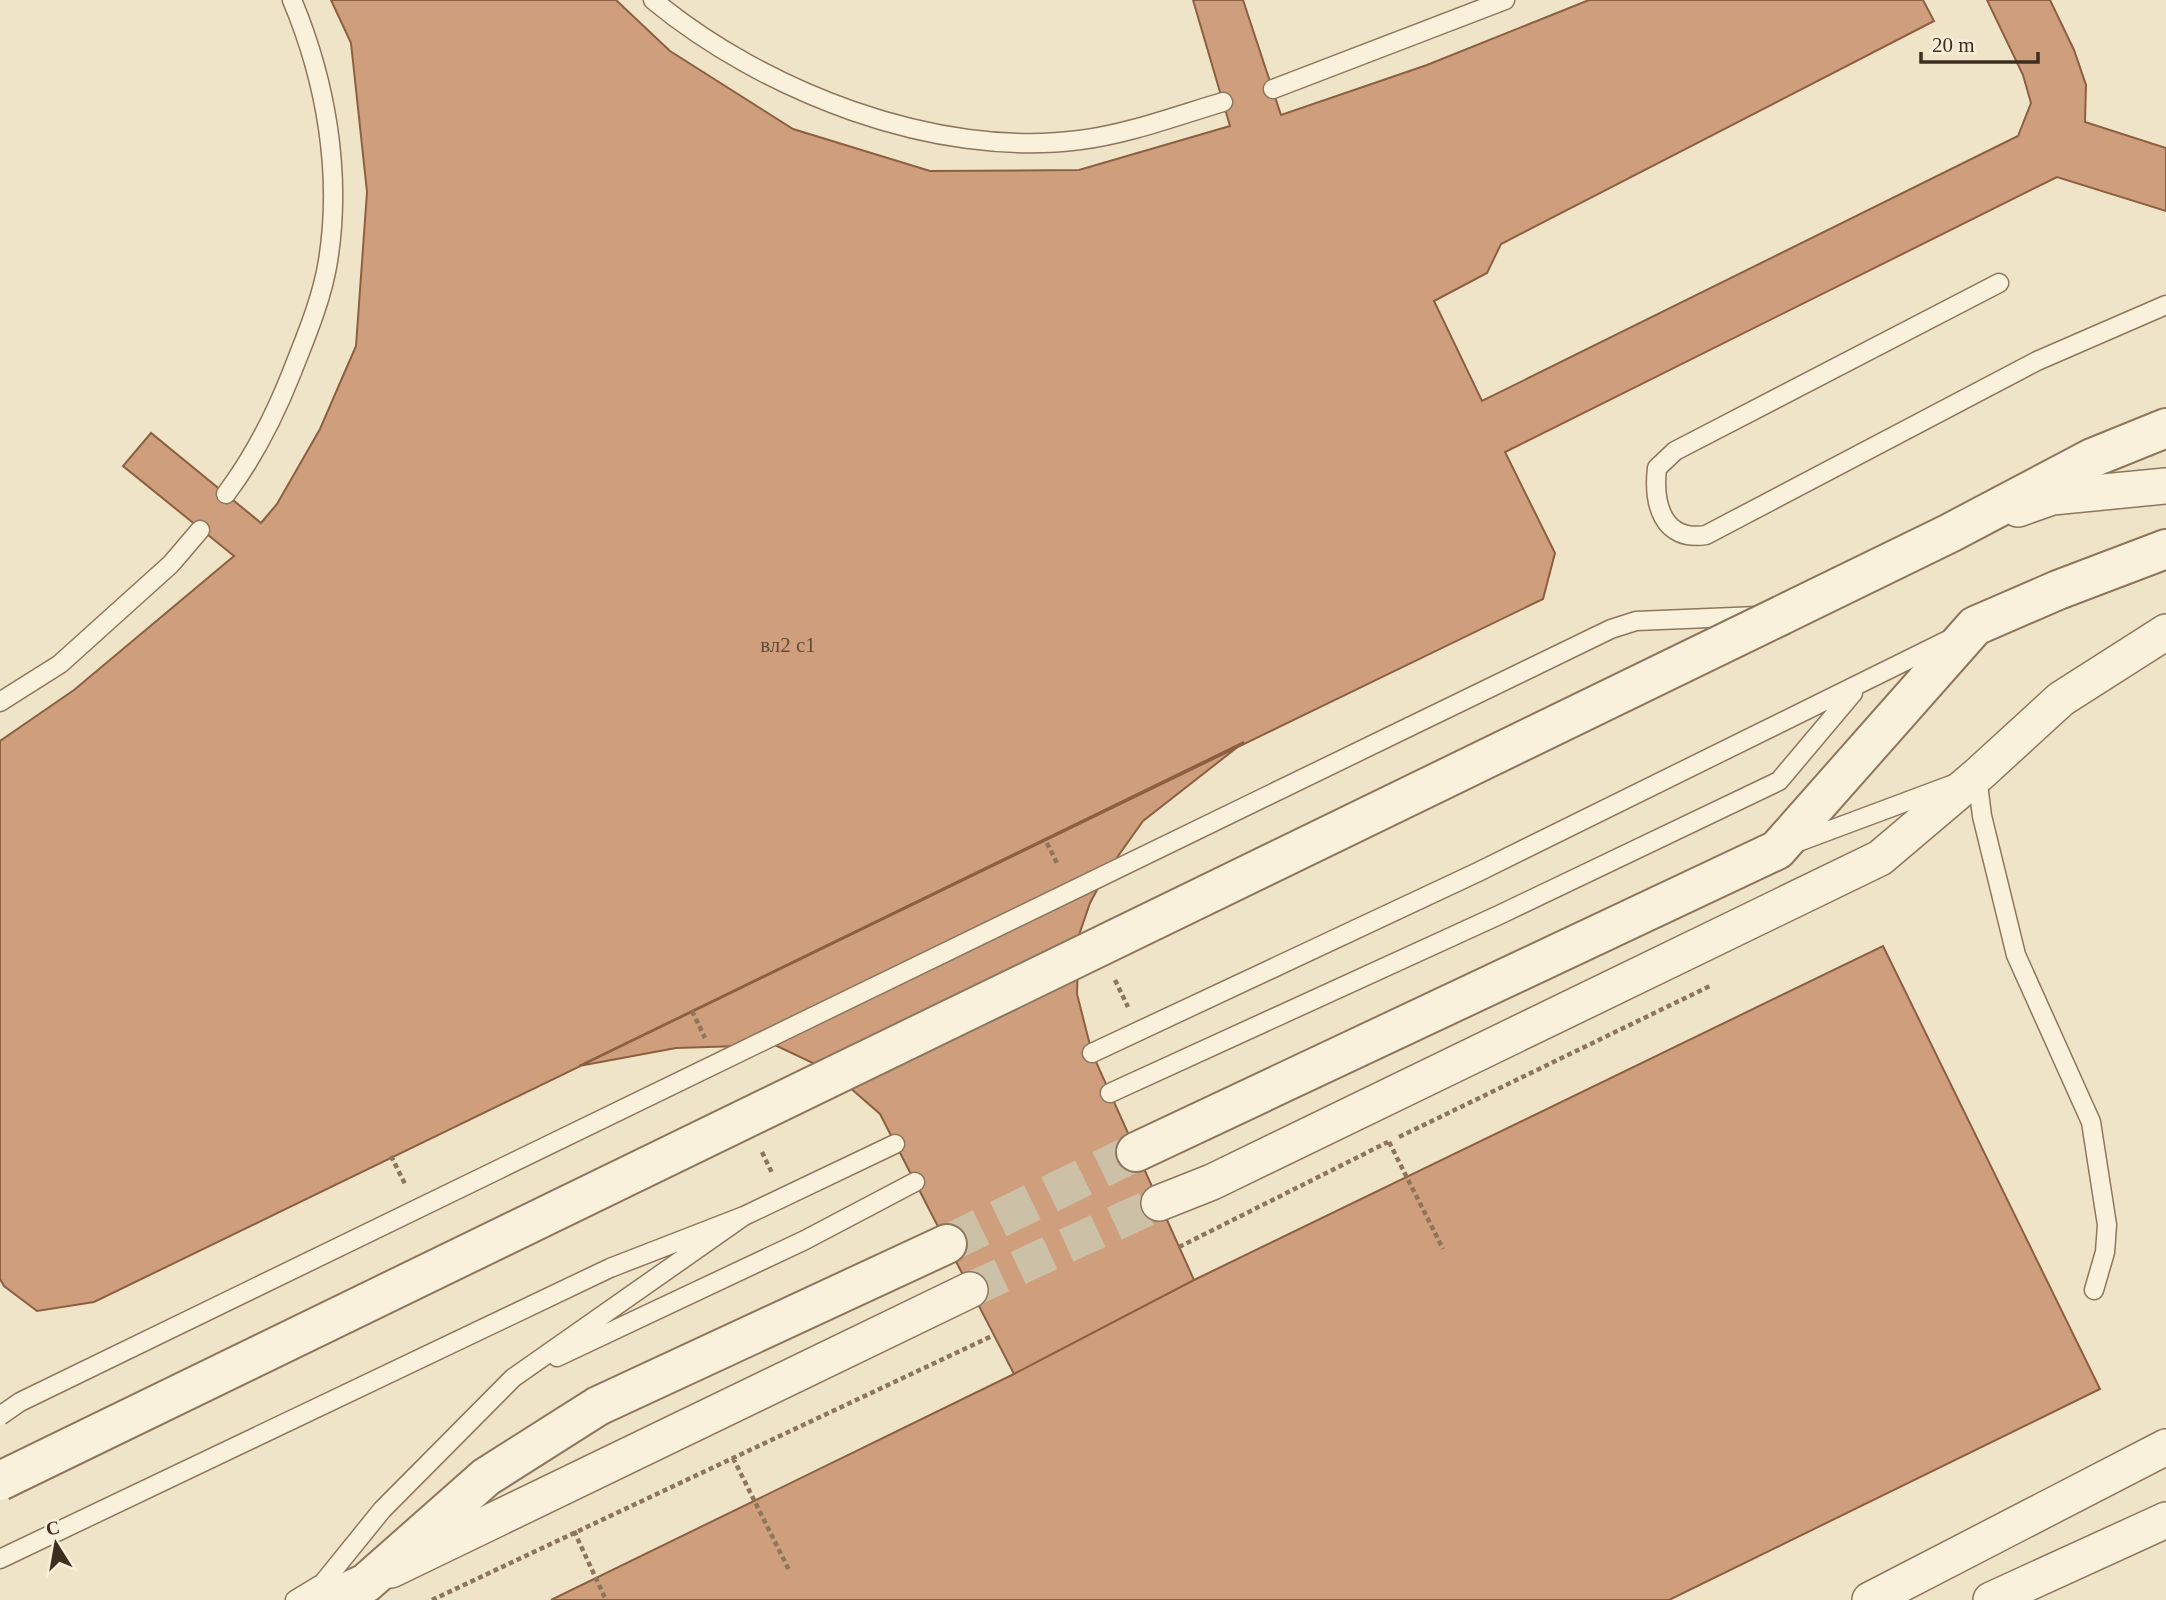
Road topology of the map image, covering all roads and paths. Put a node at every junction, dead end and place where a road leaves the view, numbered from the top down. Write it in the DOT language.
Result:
graph roads {
  1 [pos="292,0"];
  2 [pos="653,0"];
  3 [pos="1505,0"];
  4 [pos="1273,89"];
  5 [pos="1223,102"];
  6 [pos="1999,283"];
  7 [pos="2166,305"];
  8 [pos="2166,428"];
  9 [pos="2166,486"];
  10 [pos="226,494"];
  11 [pos="200,530"];
  12 [pos="1950,533"];
  13 [pos="2166,549"];
  14 [pos="1782,615"];
  15 [pos="1975,626"];
  16 [pos="2166,632"];
  17 [pos="1857,687"];
  18 [pos="0,702"];
  19 [pos="1978,775"];
  20 [pos="1777,850"];
  21 [pos="1720,981"];
  22 [pos="1092,1053"];
  23 [pos="1110,1093"];
  24 [pos="1389,1142"];
  25 [pos="895,1144"];
  26 [pos="1136,1152"];
  27 [pos="915,1182"];
  28 [pos="1159,1203"];
  29 [pos="744,1216"];
  30 [pos="947,1244"];
  31 [pos="1179,1247"];
  32 [pos="1443,1249"];
  33 [pos="970,1290"];
  34 [pos="2094,1290"];
  35 [pos="994,1335"];
  36 [pos="513,1378"];
  37 [pos="0,1416"];
  38 [pos="2166,1447"];
  39 [pos="733,1458"];
  40 [pos="0,1481"];
  41 [pos="2166,1520"];
  42 [pos="574,1531"];
  43 [pos="0,1559"];
  44 [pos="789,1570"];
  45 [pos="366,1583"];
  46 [pos="295,1600"];
  47 [pos="330,1600"];
  48 [pos="432,1600"];
  49 [pos="606,1600"];
  50 [pos="1870,1600"];
  51 [pos="1991,1600"];
  1 -- 10 [label="lane"];
  2 -- 5 [label="lane"];
  3 -- 4 [label="lane"];
  6 -- 7 [label="lane"];
  8 -- 12 [label="street"];
  9 -- 12 [label="street"];
  11 -- 18 [label="lane"];
  12 -- 14 [label="street"];
  13 -- 15 [label="street"];
  14 -- 37 [label="lane, bridge"];
  14 -- 40 [label="street, bridge"];
  15 -- 17 [label="lane"];
  15 -- 20 [label="street"];
  16 -- 19 [label="street"];
  17 -- 22 [label="lane"];
  17 -- 23 [label="lane"];
  19 -- 20 [label="lane"];
  19 -- 28 [label="street"];
  19 -- 34 [label="lane"];
  20 -- 26 [label="street"];
  21 -- 24 [label="path"];
  24 -- 31 [label="path"];
  24 -- 32 [label="path"];
  25 -- 29 [label="lane"];
  27 -- 36 [label="lane"];
  29 -- 36 [label="lane"];
  29 -- 43 [label="lane"];
  30 -- 45 [label="street"];
  33 -- 45 [label="street"];
  35 -- 39 [label="path"];
  36 -- 46 [label="lane"];
  38 -- 50 [label="street"];
  39 -- 42 [label="path"];
  39 -- 44 [label="path"];
  41 -- 51 [label="street"];
  42 -- 48 [label="path"];
  42 -- 49 [label="path"];
  45 -- 47 [label="street"];
}
